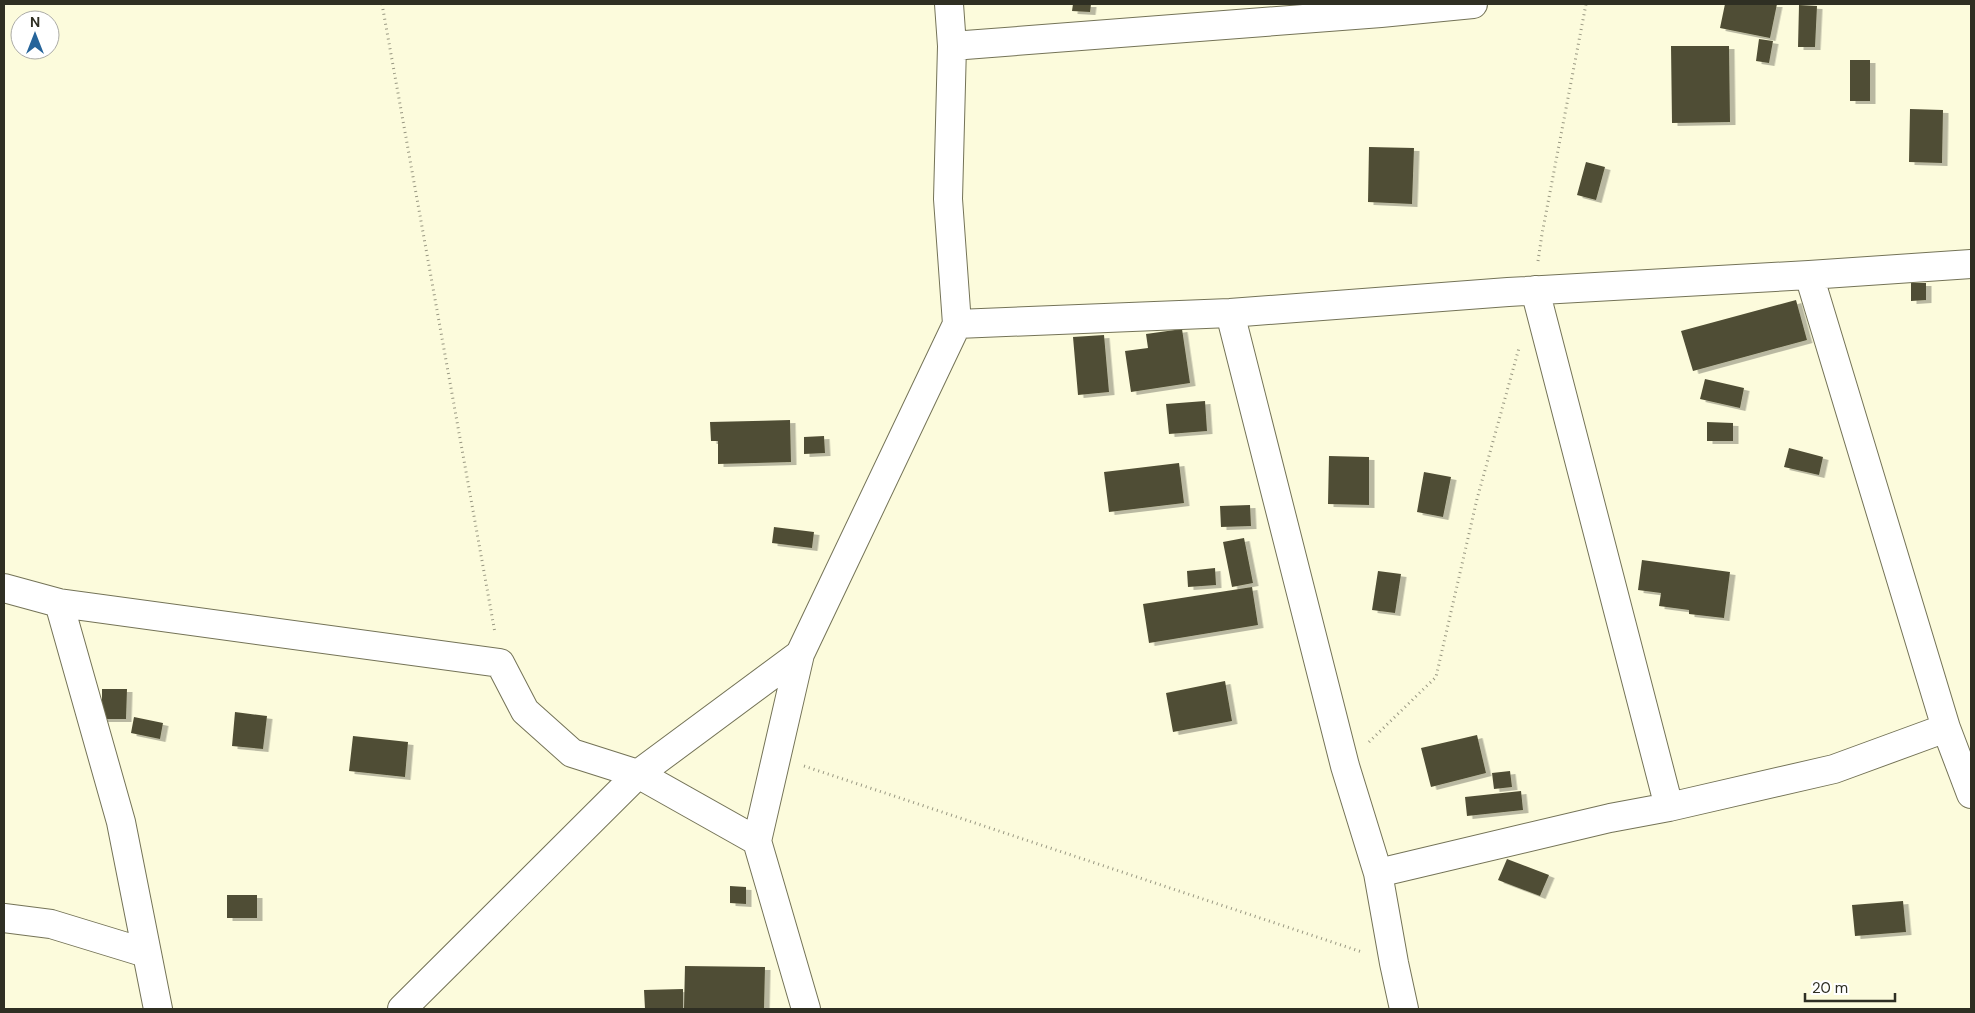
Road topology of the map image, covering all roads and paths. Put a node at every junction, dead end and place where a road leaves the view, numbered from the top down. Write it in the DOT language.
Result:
graph roads {
  1 [pos="382,4"];
  2 [pos="949,4"];
  3 [pos="1473,4"];
  4 [pos="1586,4"];
  5 [pos="1381,8"];
  6 [pos="952,46"];
  7 [pos="1971,264"];
  8 [pos="1809,275"];
  9 [pos="1535,290"];
  10 [pos="1230,313"];
  11 [pos="957,324"];
  12 [pos="1519,347"];
  13 [pos="4,588"];
  14 [pos="59,603"];
  15 [pos="800,654"];
  16 [pos="500,663"];
  17 [pos="1946,728"];
  18 [pos="777,757"];
  19 [pos="1345,766"];
  20 [pos="638,774"];
  21 [pos="1971,794"];
  22 [pos="1669,807"];
  23 [pos="758,841"];
  24 [pos="1378,873"];
  25 [pos="4,918"];
  26 [pos="146,953"];
  27 [pos="1394,962"];
  28 [pos="158,1009"];
  29 [pos="402,1009"];
  30 [pos="806,1009"];
  31 [pos="1404,1009"];
  1 -- 16 [label="path"];
  2 -- 6 [label="street"];
  3 -- 5 [label="street"];
  4 -- 9 [label="path"];
  5 -- 6 [label="street"];
  6 -- 11 [label="street"];
  7 -- 8 [label="street"];
  8 -- 9 [label="street"];
  8 -- 17 [label="street"];
  9 -- 10 [label="street"];
  9 -- 22 [label="street"];
  10 -- 11 [label="street"];
  10 -- 19 [label="street"];
  11 -- 15 [label="street"];
  12 -- 19 [label="path"];
  13 -- 14 [label="street"];
  14 -- 16 [label="street"];
  14 -- 26 [label="street"];
  15 -- 18 [label="street"];
  15 -- 20 [label="street"];
  16 -- 20 [label="street"];
  17 -- 21 [label="street"];
  17 -- 22 [label="street"];
  18 -- 23 [label="street"];
  18 -- 27 [label="path"];
  19 -- 24 [label="street"];
  20 -- 23 [label="street"];
  20 -- 29 [label="street"];
  22 -- 24 [label="street"];
  23 -- 30 [label="street"];
  24 -- 27 [label="street"];
  25 -- 26 [label="street"];
  26 -- 28 [label="street"];
  27 -- 31 [label="street"];
}
